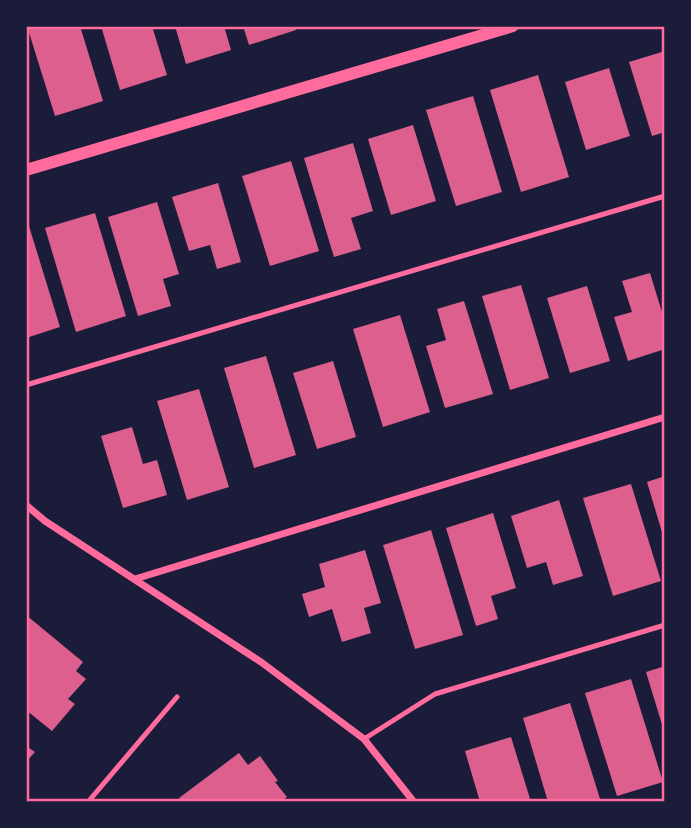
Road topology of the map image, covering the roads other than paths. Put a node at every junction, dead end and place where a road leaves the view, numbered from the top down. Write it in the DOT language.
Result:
graph roads {
  1 [pos="513,26"];
  2 [pos="26,170"];
  3 [pos="665,196"];
  4 [pos="26,385"];
  5 [pos="665,417"];
  6 [pos="26,505"];
  7 [pos="135,579"];
  8 [pos="665,625"];
  9 [pos="177,697"];
  10 [pos="364,739"];
  11 [pos="88,802"];
  12 [pos="414,802"];
  1 -- 2 [label="street"];
  3 -- 4 [label="lane"];
  5 -- 7 [label="street"];
  6 -- 7 [label="street"];
  7 -- 10 [label="street"];
  8 -- 10 [label="lane"];
  9 -- 11 [label="lane"];
  10 -- 12 [label="street"];
}
